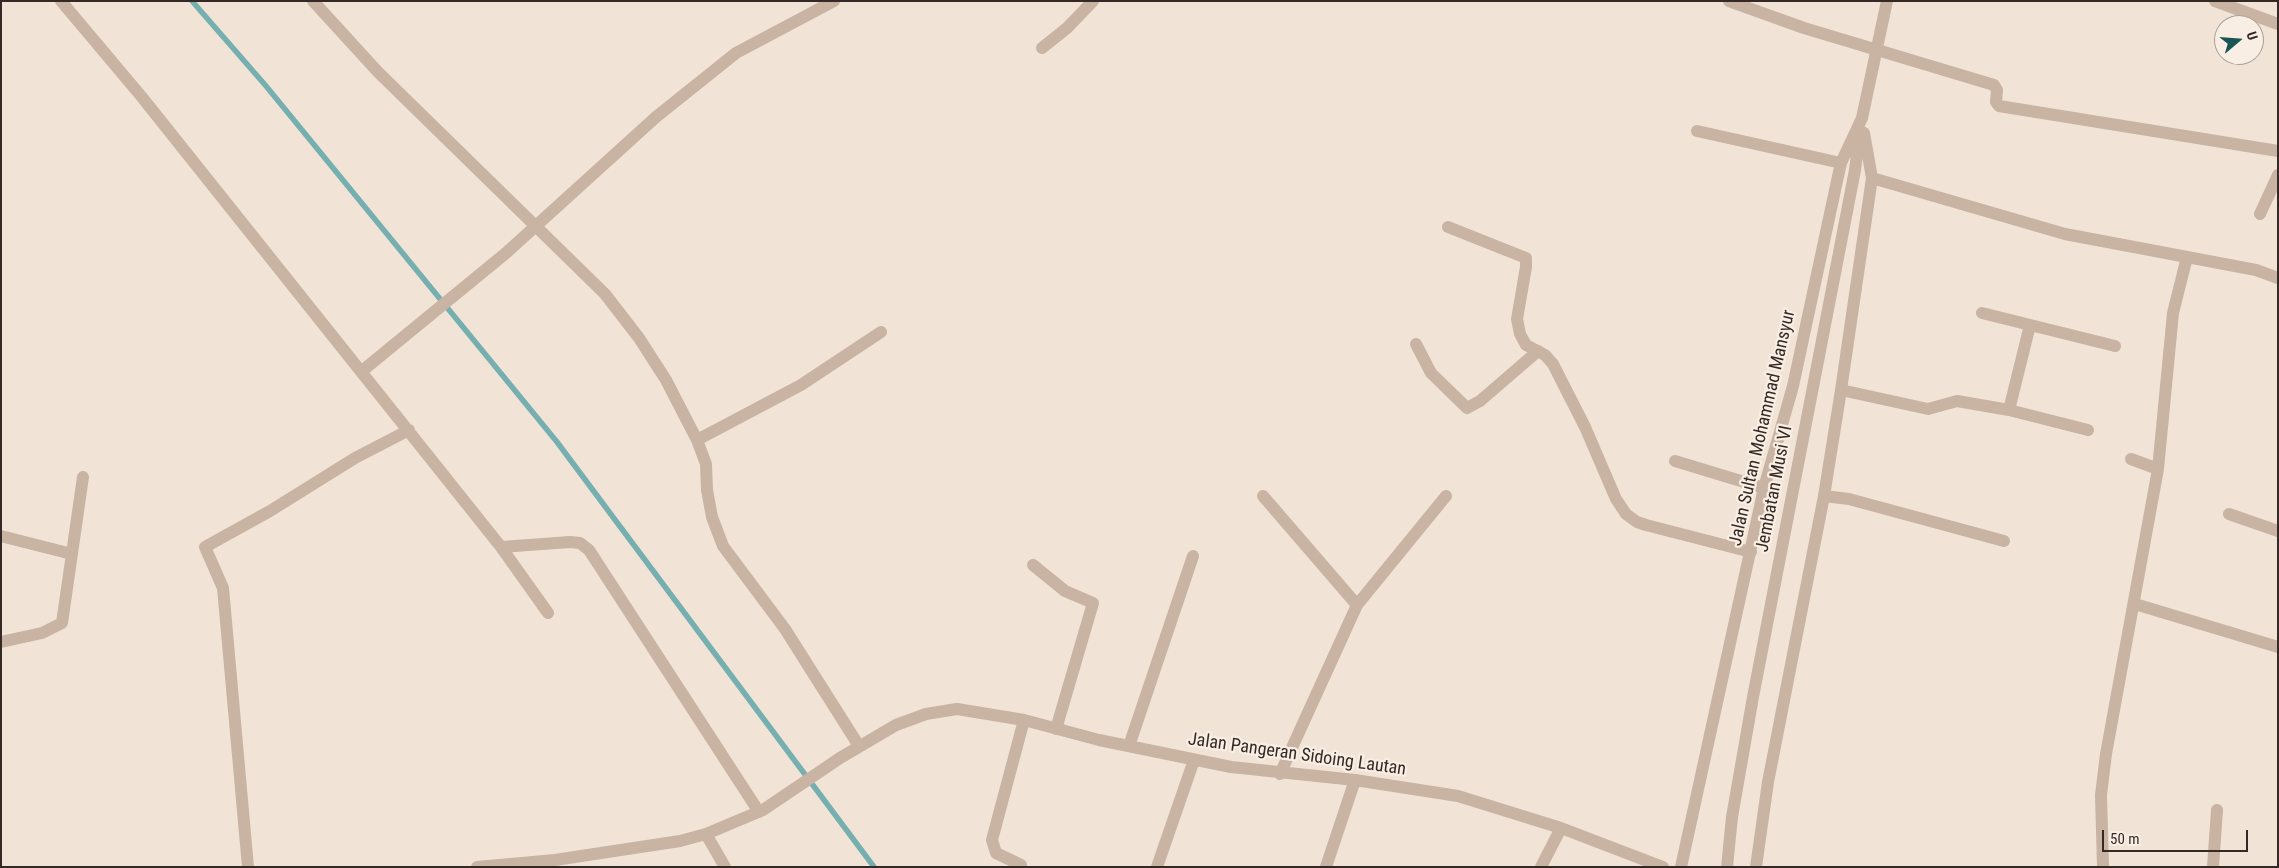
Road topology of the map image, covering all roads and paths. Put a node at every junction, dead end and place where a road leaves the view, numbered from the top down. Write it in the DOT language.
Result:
graph roads {
  1 [pos="62,1"];
  2 [pos="313,1"];
  3 [pos="834,1"];
  4 [pos="1093,1"];
  5 [pos="1729,1"];
  6 [pos="1888,1"];
  7 [pos="2216,1"];
  8 [pos="2278,24"];
  9 [pos="1042,48"];
  10 [pos="1878,50"];
  11 [pos="1862,118"];
  12 [pos="1697,131"];
  13 [pos="2278,151"];
  14 [pos="1842,163"];
  15 [pos="2278,175"];
  16 [pos="1872,178"];
  17 [pos="2260,214"];
  18 [pos="536,227"];
  19 [pos="1448,227"];
  20 [pos="2187,257"];
  21 [pos="2278,278"];
  22 [pos="1982,313"];
  23 [pos="2030,325"];
  24 [pos="881,332"];
  25 [pos="1416,344"];
  26 [pos="2115,346"];
  27 [pos="1538,351"];
  28 [pos="362,371"];
  29 [pos="1841,390"];
  30 [pos="2010,410"];
  31 [pos="409,430"];
  32 [pos="2088,430"];
  33 [pos="697,440"];
  34 [pos="2131,459"];
  35 [pos="1675,461"];
  36 [pos="2158,469"];
  37 [pos="83,477"];
  38 [pos="1764,488"];
  39 [pos="1263,496"];
  40 [pos="1446,496"];
  41 [pos="1824,496"];
  42 [pos="2229,514"];
  43 [pos="2278,531"];
  44 [pos="1,536"];
  45 [pos="2004,540"];
  46 [pos="501,547"];
  47 [pos="1752,552"];
  48 [pos="72,554"];
  49 [pos="1193,556"];
  50 [pos="1033,565"];
  51 [pos="2135,604"];
  52 [pos="1357,605"];
  53 [pos="548,613"];
  54 [pos="1,642"];
  55 [pos="2278,647"];
  56 [pos="1024,720"];
  57 [pos="1059,730"];
  58 [pos="859,746"];
  59 [pos="1129,746"];
  60 [pos="1194,760"];
  61 [pos="1280,774"];
  62 [pos="1355,780"];
  63 [pos="2217,810"];
  64 [pos="761,811"];
  65 [pos="1561,828"];
  66 [pos="706,834"];
  67 [pos="555,863"];
  68 [pos="535,864"];
  69 [pos="1021,864"];
  70 [pos="248,867"];
  71 [pos="476,867"];
  72 [pos="725,867"];
  73 [pos="1157,867"];
  74 [pos="1326,867"];
  75 [pos="1541,867"];
  76 [pos="1663,867"];
  77 [pos="1681,867"];
  78 [pos="1727,867"];
  79 [pos="1756,867"];
  80 [pos="2103,867"];
  81 [pos="2213,867"];
  1 -- 28 [label="street"];
  2 -- 18 [label="street"];
  3 -- 18 [label="street"];
  4 -- 9 [label="street"];
  5 -- 10 [label="street"];
  6 -- 10 [label="street, Jalan Sultan Mohammad Mansyur"];
  7 -- 8 [label="street"];
  10 -- 11 [label="street, Jalan Sultan Mohammad Mansyur"];
  10 -- 13 [label="street"];
  11 -- 14 [label="street, Jalan Sultan Mohammad Mansyur"];
  11 -- 16 [label="street"];
  11 -- 78 [label="street, Jembatan Musi VI"];
  12 -- 14 [label="street"];
  14 -- 38 [label="street, Jalan Sultan Mohammad Mansyur"];
  15 -- 17 [label="street"];
  16 -- 20 [label="street"];
  16 -- 29 [label="street"];
  18 -- 28 [label="street"];
  18 -- 33 [label="street"];
  19 -- 27 [label="street"];
  20 -- 21 [label="street"];
  20 -- 36 [label="street"];
  22 -- 23 [label="street"];
  23 -- 26 [label="street"];
  23 -- 30 [label="street"];
  24 -- 33 [label="street"];
  25 -- 27 [label="street"];
  27 -- 47 [label="street"];
  28 -- 31 [label="street"];
  29 -- 30 [label="street"];
  29 -- 41 [label="street"];
  30 -- 32 [label="street"];
  31 -- 46 [label="street"];
  31 -- 70 [label="street"];
  33 -- 58 [label="street"];
  34 -- 36 [label="street"];
  35 -- 38 [label="street"];
  36 -- 51 [label="street"];
  37 -- 48 [label="street"];
  38 -- 47 [label="street, Jalan Sultan Mohammad Mansyur"];
  39 -- 52 [label="street"];
  40 -- 52 [label="street"];
  41 -- 45 [label="street"];
  41 -- 79 [label="street"];
  42 -- 43 [label="street"];
  44 -- 48 [label="street"];
  46 -- 53 [label="street"];
  46 -- 64 [label="street"];
  47 -- 77 [label="street, Jalan Sultan Mohammad Mansyur"];
  48 -- 54 [label="street"];
  49 -- 59 [label="street"];
  50 -- 57 [label="street"];
  51 -- 55 [label="street"];
  51 -- 80 [label="street"];
  52 -- 61 [label="street"];
  56 -- 57 [label="street, Jalan Pangeran Sidoing Lautan"];
  56 -- 58 [label="street, Jalan Pangeran Sidoing Lautan"];
  56 -- 69 [label="street"];
  57 -- 59 [label="street, Jalan Pangeran Sidoing Lautan"];
  58 -- 64 [label="street, Jalan Pangeran Sidoing Lautan"];
  59 -- 60 [label="street, Jalan Pangeran Sidoing Lautan"];
  60 -- 61 [label="street, Jalan Pangeran Sidoing Lautan"];
  60 -- 73 [label="street"];
  61 -- 62 [label="street, Jalan Pangeran Sidoing Lautan"];
  62 -- 65 [label="street, Jalan Pangeran Sidoing Lautan"];
  62 -- 74 [label="street"];
  63 -- 81 [label="street"];
  64 -- 66 [label="street"];
  65 -- 75 [label="street"];
  65 -- 76 [label="street, Jalan Pangeran Sidoing Lautan"];
  66 -- 67 [label="street"];
  66 -- 72 [label="street"];
  67 -- 68 [label="street"];
  68 -- 71 [label="street"];
}
